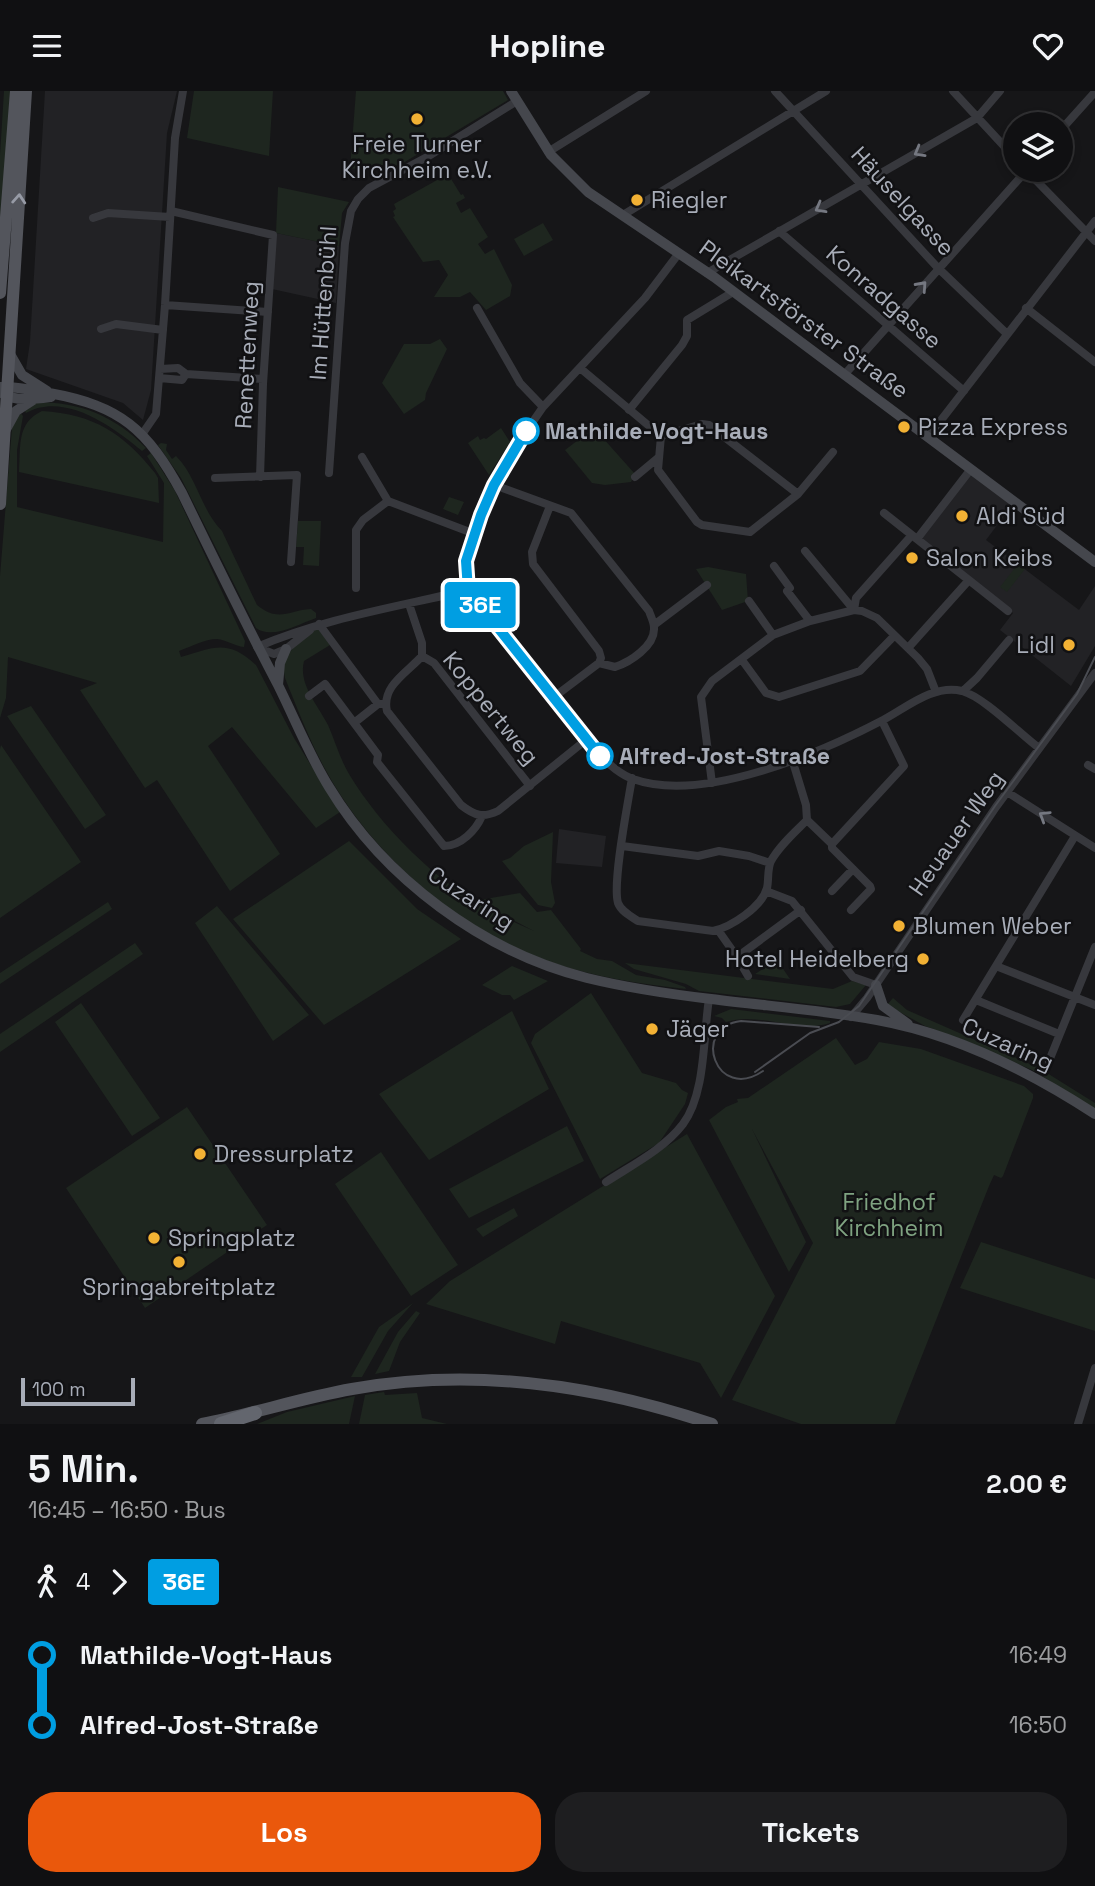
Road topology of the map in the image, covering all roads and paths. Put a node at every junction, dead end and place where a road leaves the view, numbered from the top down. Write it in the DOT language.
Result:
graph roads {
  1 [pos="16,91"];
  2 [pos="26,91"];
  3 [pos="183,91"];
  4 [pos="646,91"];
  5 [pos="775,91"];
  6 [pos="826,91"];
  7 [pos="953,91"];
  8 [pos="1000,91"];
  9 [pos="1095,92"];
  10 [pos="514,96"];
  11 [pos="793,111"];
  12 [pos="1073,117"];
  13 [pos="976,118"];
  14 [pos="1003,146"];
  15 [pos="548,152"];
  16 [pos="1015,182"];
  17 [pos="1037,182"];
  18 [pos="861,185"];
  19 [pos="171,214"];
  20 [pos="623,215"];
  21 [pos="93,218"];
  22 [pos="1095,221"];
  23 [pos="779,231"];
  24 [pos="1085,232"];
  25 [pos="1095,241"];
  26 [pos="679,253"];
  27 [pos="938,268"];
  28 [pos="707,273"];
  29 [pos="733,292"];
  30 [pos="0,293"];
  31 [pos="165,305"];
  32 [pos="477,308"];
  33 [pos="1026,308"];
  34 [pos="268,311"];
  35 [pos="887,325"];
  36 [pos="101,329"];
  37 [pos="163,330"];
  38 [pos="1006,333"];
  39 [pos="10,352"];
  40 [pos="1095,362"];
  41 [pos="580,368"];
  42 [pos="160,369"];
  43 [pos="186,374"];
  44 [pos="845,374"];
  45 [pos="159,378"];
  46 [pos="263,379"];
  47 [pos="4,390"];
  48 [pos="964,391"];
  49 [pos="49,393"];
  50 [pos="63,395"];
  51 [pos="33,400"];
  52 [pos="543,407"];
  53 [pos="629,410"];
  54 [pos="142,433"];
  55 [pos="4,434"];
  56 [pos="662,436"];
  57 [pos="928,437"];
  58 [pos="833,452"];
  59 [pos="362,457"];
  60 [pos="659,457"];
  61 [pos="971,469"];
  62 [pos="329,473"];
  63 [pos="260,477"];
  64 [pos="635,477"];
  65 [pos="215,478"];
  66 [pos="494,485"];
  67 [pos="797,494"];
  68 [pos="388,501"];
  69 [pos="0,504"];
  70 [pos="550,506"];
  71 [pos="884,513"];
  72 [pos="475,534"];
  73 [pos="914,537"];
  74 [pos="805,551"];
  75 [pos="291,562"];
  76 [pos="1095,562"];
  77 [pos="774,566"];
  78 [pos="969,580"];
  79 [pos="707,585"];
  80 [pos="356,588"];
  81 [pos="468,590"];
  82 [pos="749,601"];
  83 [pos="409,604"];
  84 [pos="854,610"];
  85 [pos="1008,611"];
  86 [pos="810,621"];
  87 [pos="318,624"];
  88 [pos="654,625"];
  89 [pos="773,635"];
  90 [pos="894,636"];
  91 [pos="1009,640"];
  92 [pos="257,647"];
  93 [pos="908,647"];
  94 [pos="286,649"];
  95 [pos="422,656"];
  96 [pos="742,660"];
  97 [pos="599,663"];
  98 [pos="1095,673"];
  99 [pos="278,685"];
  100 [pos="962,691"];
  101 [pos="936,692"];
  102 [pos="309,697"];
  103 [pos="554,697"];
  104 [pos="382,704"];
  105 [pos="882,721"];
  106 [pos="354,723"];
  107 [pos="587,739"];
  108 [pos="1039,748"];
  109 [pos="792,759"];
  110 [pos="632,778"];
  111 [pos="712,783"];
  112 [pos="530,786"];
  113 [pos="1007,792"];
  114 [pos="482,816"];
  115 [pos="807,820"];
  116 [pos="1075,836"];
  117 [pos="832,844"];
  118 [pos="622,846"];
  119 [pos="1095,848"];
  120 [pos="770,863"];
  121 [pos="853,869"];
  122 [pos="766,891"];
  123 [pos="832,891"];
  124 [pos="801,910"];
  125 [pos="851,910"];
  126 [pos="718,930"];
  127 [pos="1095,947"];
  128 [pos="737,957"];
  129 [pos="996,966"];
  130 [pos="748,976"];
  131 [pos="876,985"];
  132 [pos="1075,997"];
  133 [pos="709,999"];
  134 [pos="976,1000"];
  135 [pos="1095,1005"];
  136 [pos="851,1017"];
  137 [pos="962,1020"];
  138 [pos="916,1029"];
  139 [pos="1059,1034"];
  140 [pos="1049,1061"];
  141 [pos="1095,1114"];
  142 [pos="606,1182"];
  143 [pos="1095,1367"];
  144 [pos="318,1396"];
  145 [pos="255,1412"];
  146 [pos="202,1424"];
  147 [pos="221,1424"];
  148 [pos="243,1424"];
  149 [pos="712,1424"];
  150 [pos="1077,1424"];
  1 -- 30 [label="main road"];
  39 -- 2 [label="main road, one-way"];
  3 -- 19 [label="street"];
  4 -- 15 [label="street"];
  5 -- 11 [label="street, Häuselgasse"];
  6 -- 11 [label="street"];
  7 -- 13 [label="street"];
  8 -- 13 [label="street"];
  9 -- 12 [label="street"];
  10 -- 15 [label="main road, Pleikartsförster Straße"];
  10 -- 62 [label="street, Im Hüttenbühl"];
  11 -- 18 [label="street, Häuselgasse"];
  11 -- 20 [label="street"];
  13 -- 14 [label="street"];
  13 -- 18 [label="street, one-way"];
  15 -- 20 [label="main road, Pleikartsförster Straße"];
  16 -- 27 [label="street"];
  17 -- 24 [label="street"];
  18 -- 23 [label="street, one-way"];
  18 -- 27 [label="street, Häuselgasse"];
  19 -- 21 [label="street"];
  19 -- 31 [label="street"];
  19 -- 34 [label="street, Renettenweg"];
  20 -- 26 [label="main road, Pleikartsförster Straße"];
  22 -- 24 [label="street"];
  23 -- 28 [label="street"];
  23 -- 35 [label="street, Konradgasse"];
  24 -- 25 [label="street"];
  24 -- 33 [label="street"];
  26 -- 28 [label="main road, Pleikartsförster Straße"];
  26 -- 41 [label="street"];
  35 -- 27 [label="street, one-way"];
  27 -- 38 [label="street, Häuselgasse"];
  28 -- 29 [label="main road, Pleikartsförster Straße"];
  29 -- 44 [label="main road, Pleikartsförster Straße"];
  29 -- 53 [label="street"];
  31 -- 34 [label="street"];
  31 -- 37 [label="street"];
  32 -- 52 [label="street"];
  33 -- 38 [label="street"];
  33 -- 40 [label="street"];
  34 -- 46 [label="street, Renettenweg"];
  35 -- 44 [label="street"];
  35 -- 48 [label="street, Konradgasse"];
  36 -- 37 [label="street"];
  37 -- 42 [label="street"];
  38 -- 48 [label="street"];
  39 -- 47 [label="main road"];
  39 -- 49 [label="main road"];
  41 -- 52 [label="street"];
  41 -- 53 [label="street"];
  42 -- 43 [label="street"];
  42 -- 45 [label="street"];
  43 -- 45 [label="street"];
  43 -- 46 [label="street"];
  44 -- 57 [label="main road, Pleikartsförster Straße"];
  45 -- 54 [label="street"];
  46 -- 63 [label="street, Renettenweg"];
  47 -- 49 [label="main road, Cuzaring"];
  47 -- 51 [label="main road, Cuzaring"];
  47 -- 55 [label="main road"];
  48 -- 57 [label="street"];
  49 -- 50 [label="main road, Cuzaring"];
  50 -- 51 [label="main road, Cuzaring"];
  50 -- 54 [label="main road, Cuzaring"];
  51 -- 55 [label="main road"];
  52 -- 66 [label="street"];
  53 -- 56 [label="street"];
  54 -- 92 [label="main road, Cuzaring"];
  55 -- 69 [label="main road"];
  56 -- 60 [label="street"];
  56 -- 67 [label="street"];
  57 -- 61 [label="main road, Pleikartsförster Straße"];
  58 -- 67 [label="street"];
  59 -- 68 [label="street"];
  60 -- 64 [label="street"];
  60 -- 67 [label="street"];
  61 -- 73 [label="street"];
  61 -- 76 [label="main road, Pleikartsförster Straße"];
  63 -- 65 [label="street"];
  63 -- 75 [label="street"];
  66 -- 70 [label="street"];
  66 -- 72 [label="street"];
  68 -- 72 [label="street"];
  68 -- 80 [label="street"];
  70 -- 88 [label="street"];
  70 -- 97 [label="street"];
  71 -- 73 [label="street"];
  72 -- 81 [label="street"];
  73 -- 78 [label="street"];
  73 -- 84 [label="street"];
  74 -- 84 [label="street"];
  77 -- 86 [label="street"];
  78 -- 85 [label="street"];
  78 -- 93 [label="street"];
  79 -- 88 [label="street"];
  81 -- 83 [label="street"];
  81 -- 103 [label="street"];
  82 -- 89 [label="street"];
  83 -- 87 [label="street"];
  83 -- 95 [label="street"];
  84 -- 86 [label="street"];
  84 -- 90 [label="street"];
  86 -- 89 [label="street"];
  87 -- 92 [label="street"];
  87 -- 94 [label="street"];
  87 -- 104 [label="street"];
  88 -- 97 [label="street"];
  89 -- 96 [label="street"];
  90 -- 93 [label="street"];
  90 -- 96 [label="street"];
  91 -- 100 [label="street"];
  92 -- 94 [label="street"];
  92 -- 99 [label="main road, Cuzaring"];
  93 -- 101 [label="street"];
  94 -- 99 [label="main road"];
  95 -- 104 [label="street"];
  95 -- 112 [label="street, Koppertweg"];
  96 -- 111 [label="street"];
  97 -- 103 [label="street"];
  98 -- 108 [label="street, Heuauer Weg"];
  99 -- 133 [label="main road, Cuzaring"];
  100 -- 101 [label="street"];
  100 -- 108 [label="street"];
  101 -- 105 [label="street"];
  102 -- 106 [label="street"];
  103 -- 107 [label="street"];
  104 -- 106 [label="street"];
  104 -- 114 [label="street"];
  105 -- 109 [label="street"];
  105 -- 117 [label="street"];
  106 -- 114 [label="street"];
  107 -- 110 [label="street"];
  107 -- 112 [label="street"];
  108 -- 113 [label="street, Heuauer Weg"];
  109 -- 111 [label="street"];
  109 -- 115 [label="street"];
  110 -- 111 [label="street"];
  110 -- 118 [label="street"];
  112 -- 114 [label="street"];
  116 -- 113 [label="street, one-way"];
  113 -- 131 [label="street, Heuauer Weg"];
  115 -- 117 [label="street"];
  115 -- 120 [label="street"];
  116 -- 119 [label="street"];
  116 -- 129 [label="street"];
  117 -- 121 [label="street"];
  118 -- 120 [label="street"];
  118 -- 126 [label="street"];
  120 -- 122 [label="street"];
  121 -- 123 [label="street"];
  121 -- 125 [label="street"];
  122 -- 124 [label="street"];
  122 -- 126 [label="street"];
  124 -- 128 [label="street"];
  124 -- 131 [label="street"];
  126 -- 128 [label="street"];
  127 -- 132 [label="street"];
  128 -- 130 [label="street"];
  129 -- 132 [label="street"];
  129 -- 134 [label="street"];
  131 -- 136 [label="street, Heuauer Weg"];
  131 -- 138 [label="main road"];
  132 -- 135 [label="street"];
  132 -- 139 [label="street"];
  133 -- 136 [label="main road, Cuzaring"];
  133 -- 142 [label="street"];
  134 -- 137 [label="street"];
  134 -- 139 [label="street"];
  136 -- 138 [label="main road, Cuzaring"];
  138 -- 141 [label="main road, Cuzaring"];
  139 -- 140 [label="street"];
  143 -- 150 [label="street"];
  144 -- 145 [label="main road"];
  144 -- 148 [label="main road"];
  144 -- 149 [label="main road"];
  145 -- 146 [label="main road"];
  145 -- 147 [label="highway"];
}
